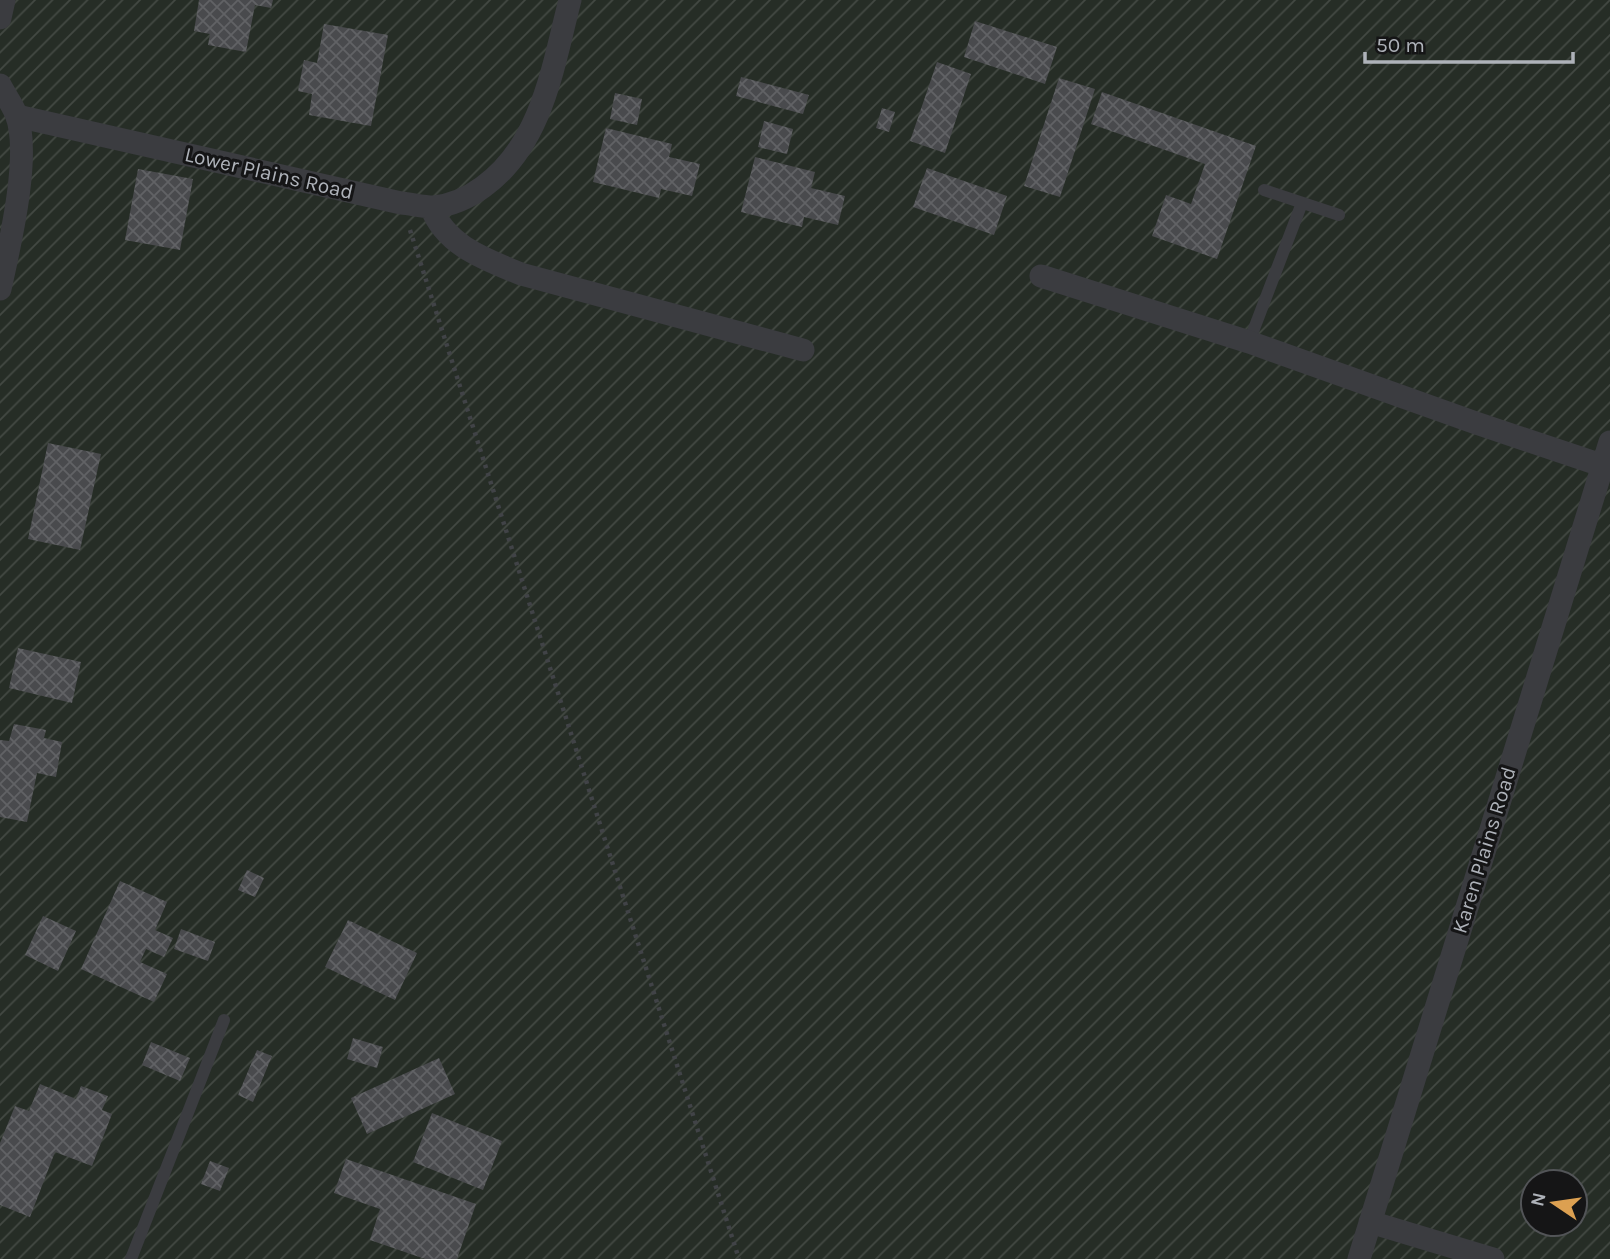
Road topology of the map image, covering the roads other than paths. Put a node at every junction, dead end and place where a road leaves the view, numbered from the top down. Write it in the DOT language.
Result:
graph roads {
  1 [pos="4,0"];
  2 [pos="570,0"];
  3 [pos="0,18"];
  4 [pos="0,85"];
  5 [pos="17,116"];
  6 [pos="1264,190"];
  7 [pos="1302,203"];
  8 [pos="431,207"];
  9 [pos="1339,215"];
  10 [pos="2,274"];
  11 [pos="1041,276"];
  12 [pos="1249,342"];
  13 [pos="803,350"];
  14 [pos="1610,442"];
  15 [pos="1606,467"];
  16 [pos="224,1020"];
  17 [pos="1370,1222"];
  18 [pos="131,1259"];
  19 [pos="1359,1259"];
  20 [pos="1493,1259"];
  1 -- 3 [label="street"];
  2 -- 8 [label="street, Lower Plains Road"];
  4 -- 5 [label="street"];
  5 -- 8 [label="street, Lower Plains Road"];
  5 -- 10 [label="street"];
  6 -- 7 [label="lane"];
  7 -- 9 [label="lane"];
  7 -- 12 [label="lane"];
  8 -- 13 [label="street"];
  11 -- 12 [label="street"];
  12 -- 15 [label="street"];
  14 -- 15 [label="street, Karen Plains Road"];
  15 -- 17 [label="street, Karen Plains Road"];
  16 -- 18 [label="lane"];
  17 -- 19 [label="street, Karen Plains Road"];
  17 -- 20 [label="street"];
}
